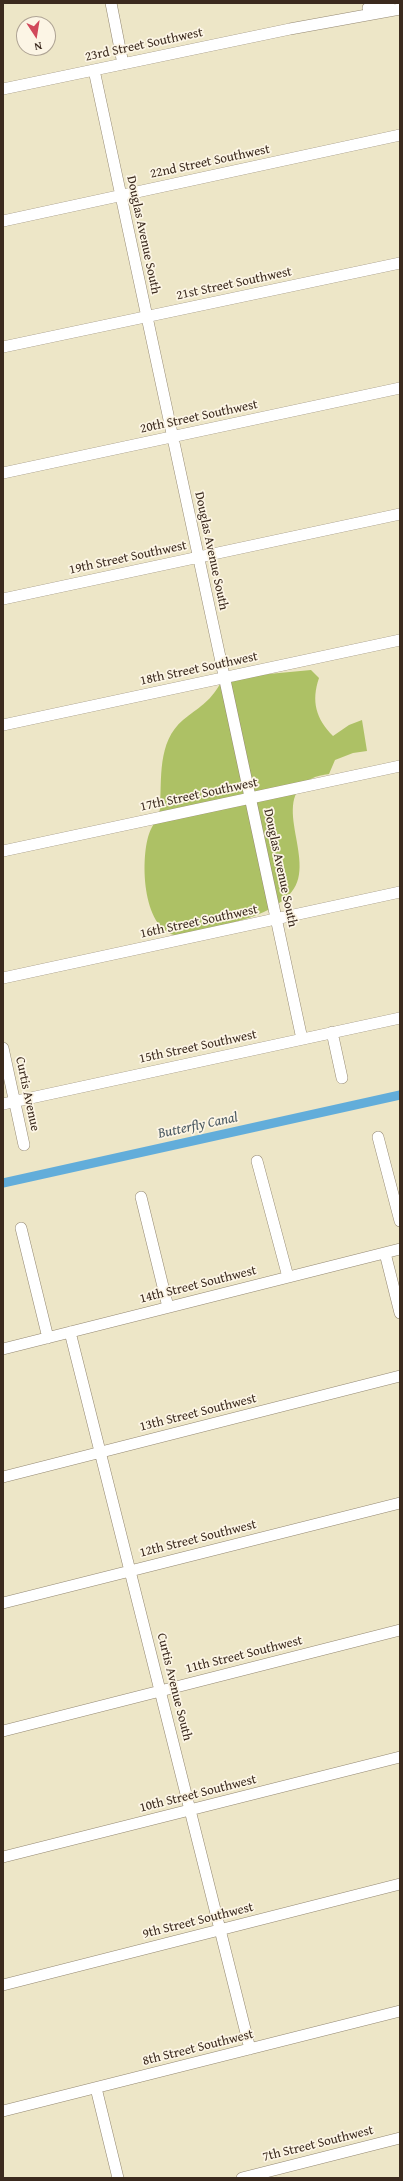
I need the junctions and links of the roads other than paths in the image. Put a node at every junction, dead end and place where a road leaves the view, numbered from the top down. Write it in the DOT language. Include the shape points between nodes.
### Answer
graph roads {
  1 [pos="111,3"];
  2 [pos="389,3"];
  3 [pos="400,10"];
  4 [pos="290,28"];
  5 [pos="123,64"];
  6 [pos="94,70"];
  7 [pos="3,89"];
  8 [pos="400,135"];
  9 [pos="120,196"];
  10 [pos="3,221"];
  11 [pos="400,263"];
  12 [pos="146,316"];
  13 [pos="3,347"];
  14 [pos="400,388"];
  15 [pos="172,437"];
  16 [pos="3,473"];
  17 [pos="400,514"];
  18 [pos="198,558"];
  19 [pos="3,599"];
  20 [pos="400,640"];
  21 [pos="225,678"];
  22 [pos="3,725"];
  23 [pos="400,766"];
  24 [pos="250,798"];
  25 [pos="3,851"];
  26 [pos="400,892"];
  27 [pos="276,919"];
  28 [pos="3,978"];
  29 [pos="400,1018"];
  30 [pos="332,1032"];
  31 [pos="302,1039"];
  32 [pos="3,1048"];
  33 [pos="342,1078"];
  34 [pos="15,1102"];
  35 [pos="3,1104"];
  36 [pos="378,1137"];
  37 [pos="24,1146"];
  38 [pos="257,1161"];
  39 [pos="141,1198"];
  40 [pos="400,1221"];
  41 [pos="21,1228"];
  42 [pos="400,1249"];
  43 [pos="385,1253"];
  44 [pos="288,1277"];
  45 [pos="168,1308"];
  46 [pos="400,1313"];
  47 [pos="70,1332"];
  48 [pos="48,1338"];
  49 [pos="3,1349"];
  50 [pos="400,1376"];
  51 [pos="100,1452"];
  52 [pos="3,1476"];
  53 [pos="400,1503"];
  54 [pos="130,1571"];
  55 [pos="3,1603"];
  56 [pos="400,1630"];
  57 [pos="160,1691"];
  58 [pos="3,1731"];
  59 [pos="400,1757"];
  60 [pos="190,1810"];
  61 [pos="3,1857"];
  62 [pos="400,1884"];
  63 [pos="220,1930"];
  64 [pos="3,1985"];
  65 [pos="400,2011"];
  66 [pos="250,2049"];
  67 [pos="96,2088"];
  68 [pos="3,2111"];
  69 [pos="400,2138"];
  70 [pos="118,2178"];
  71 [pos="242,2178"];
  1 -- 5 [label="street"];
  2 -- 4 [label="street, 23rd Street Southwest"];
  3 -- 4 [label="street, 23rd Street Southwest"];
  4 -- 5 [label="street, 23rd Street Southwest"];
  5 -- 6 [label="street, 23rd Street Southwest"];
  6 -- 7 [label="street, 23rd Street Southwest"];
  6 -- 9 [label="street, Douglas Avenue South"];
  8 -- 9 [label="street, 22nd Street Southwest"];
  9 -- 10 [label="street, 22nd Street Southwest"];
  9 -- 12 [label="street, Douglas Avenue South"];
  11 -- 12 [label="street, 21st Street Southwest"];
  12 -- 13 [label="street, 21st Street Southwest"];
  12 -- 15 [label="street, Douglas Avenue South"];
  14 -- 15 [label="street, 20th Street Southwest"];
  15 -- 16 [label="street, 20th Street Southwest"];
  15 -- 18 [label="street, Douglas Avenue South"];
  17 -- 18 [label="street, 19th Street Southwest"];
  18 -- 19 [label="street, 19th Street Southwest"];
  18 -- 21 [label="street, Douglas Avenue South"];
  20 -- 21 [label="street, 18th Street Southwest"];
  21 -- 22 [label="street, 18th Street Southwest"];
  21 -- 24 [label="street, Douglas Avenue South"];
  23 -- 24 [label="street, 17th Street Southwest"];
  24 -- 25 [label="street, 17th Street Southwest"];
  24 -- 27 [label="street, Douglas Avenue South"];
  26 -- 27 [label="street, 16th Street Southwest"];
  27 -- 28 [label="street, 16th Street Southwest"];
  27 -- 31 [label="street, Douglas Avenue South"];
  29 -- 30 [label="street, 15th Street Southwest"];
  30 -- 31 [label="street, 15th Street Southwest"];
  30 -- 33 [label="street"];
  31 -- 34 [label="street, 15th Street Southwest"];
  32 -- 34 [label="street, Curtis Avenue"];
  34 -- 35 [label="street, 15th Street Southwest"];
  34 -- 37 [label="street, Curtis Avenue"];
  36 -- 40 [label="street"];
  38 -- 44 [label="street"];
  39 -- 45 [label="street"];
  41 -- 48 [label="street"];
  42 -- 43 [label="street, 14th Street Southwest"];
  43 -- 44 [label="street, 14th Street Southwest"];
  43 -- 46 [label="street"];
  44 -- 45 [label="street, 14th Street Southwest"];
  45 -- 47 [label="street, 14th Street Southwest"];
  47 -- 48 [label="street, 14th Street Southwest"];
  47 -- 51 [label="street, Curtis Avenue South"];
  48 -- 49 [label="street, 14th Street Southwest"];
  50 -- 51 [label="street, 13th Street Southwest"];
  51 -- 52 [label="street, 13th Street Southwest"];
  51 -- 54 [label="street, Curtis Avenue South"];
  53 -- 54 [label="street, 12th Street Southwest"];
  54 -- 55 [label="street, 12th Street Southwest"];
  54 -- 57 [label="street, Curtis Avenue South"];
  56 -- 57 [label="street, 11th Street Southwest"];
  57 -- 58 [label="street, 11th Street Southwest"];
  57 -- 60 [label="street, Curtis Avenue South"];
  59 -- 60 [label="street, 10th Street Southwest"];
  60 -- 61 [label="street, 10th Street Southwest"];
  60 -- 63 [label="street, Curtis Avenue South"];
  62 -- 63 [label="street, 9th Street Southwest"];
  63 -- 64 [label="street, 9th Street Southwest"];
  63 -- 66 [label="street, Curtis Avenue South"];
  65 -- 66 [label="street, 8th Street Southwest"];
  66 -- 67 [label="street, 8th Street Southwest"];
  67 -- 68 [label="street, 8th Street Southwest"];
  67 -- 70 [label="street"];
  69 -- 71 [label="street, 7th Street Southwest"];
}
